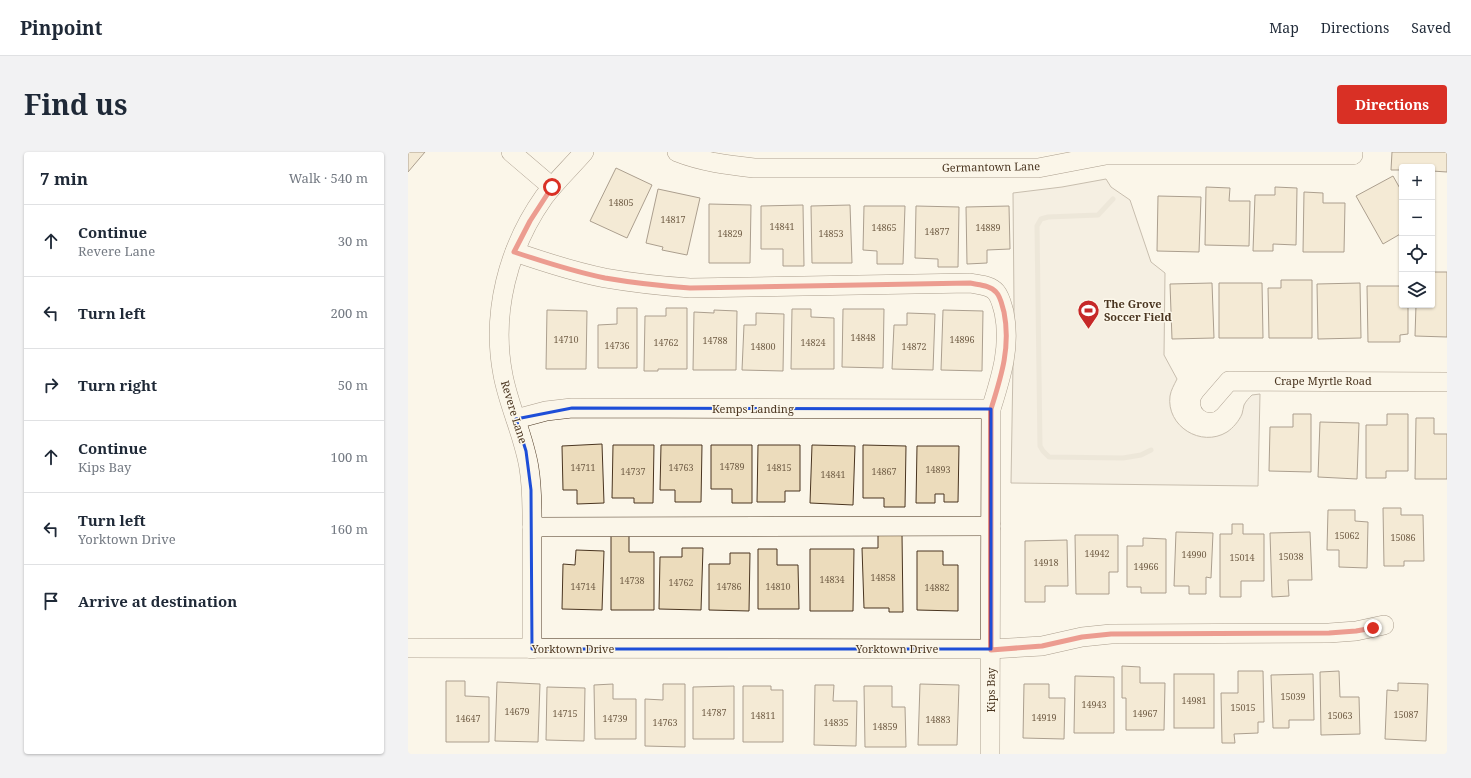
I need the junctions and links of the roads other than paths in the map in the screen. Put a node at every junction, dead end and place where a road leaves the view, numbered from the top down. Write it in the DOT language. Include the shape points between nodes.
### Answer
graph roads {
  1 [pos="511,152"];
  2 [pos="584,152"];
  3 [pos="677,152"];
  4 [pos="1127,153"];
  5 [pos="1353,154"];
  6 [pos="552,187"];
  7 [pos="514,252"];
  8 [pos="1447,382"];
  9 [pos="1210,403"];
  10 [pos="991,409"];
  11 [pos="516,419"];
  12 [pos="991,526"];
  13 [pos="532,527"];
  14 [pos="1384,625"];
  15 [pos="408,648"];
  16 [pos="532,649"];
  17 [pos="991,650"];
  18 [pos="990,754"];
  1 -- 6 [label="street"];
  2 -- 6 [label="street, Revere Lane"];
  3 -- 4 [label="street, Germantown Lane" via="717,164 754,168 1038,168 1084,158"];
  4 -- 5 [label="street, Germantown Lane"];
  6 -- 7 [label="street, Revere Lane"];
  7 -- 10 [label="street, Kips Bay" via="604,278 690,288 970,283 988,287 996,292 1002,303 1007,347 1003,372"];
  7 -- 11 [label="street, Revere Lane" via="503,292 499,333 503,374"];
  8 -- 9 [label="street, Crape Myrtle Road" via="1228,381"];
  10 -- 11 [label="street, Kemps Landing" via="572,408 546,411"];
  10 -- 12 [label="street, Kips Bay"];
  11 -- 13 [label="street, Revere Lane" via="529,467"];
  12 -- 13 [label="street"];
  12 -- 17 [label="street, Kips Bay"];
  13 -- 16 [label="street, Revere Lane"];
  14 -- 17 [label="street, Yorktown Drive" via="1329,633 1111,634 1031,647"];
  15 -- 16 [label="street, Yorktown Drive"];
  16 -- 17 [label="street, Yorktown Drive"];
  17 -- 18 [label="street, Kips Bay"];
}
